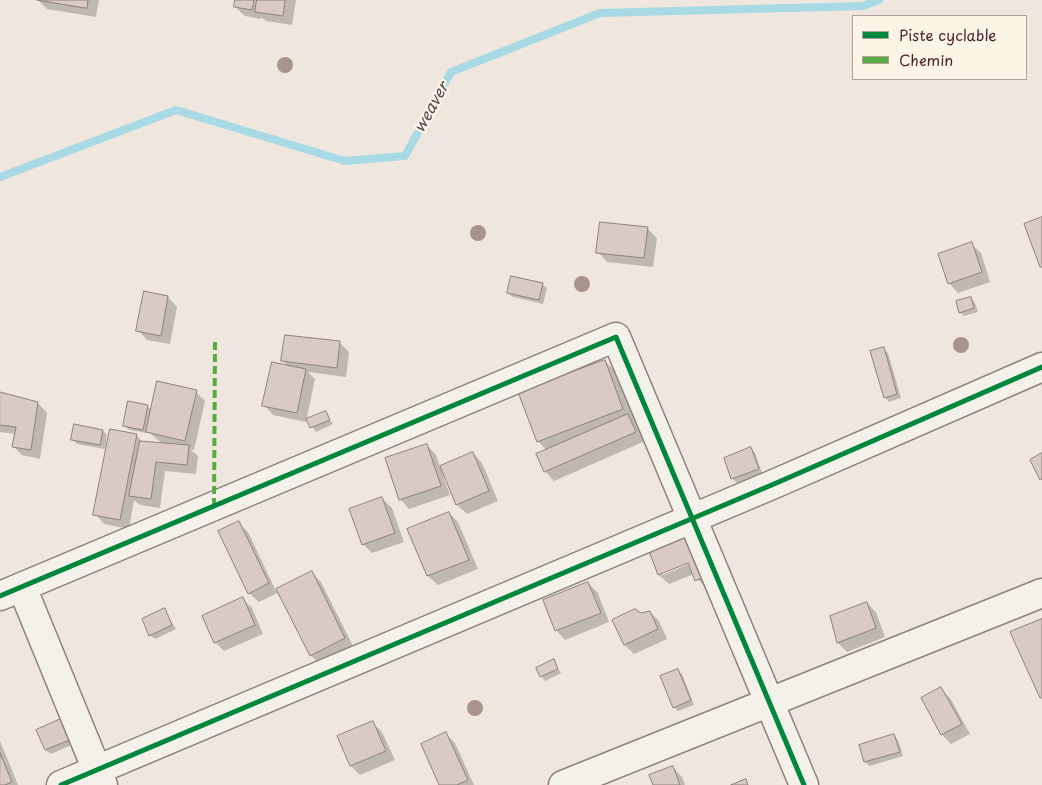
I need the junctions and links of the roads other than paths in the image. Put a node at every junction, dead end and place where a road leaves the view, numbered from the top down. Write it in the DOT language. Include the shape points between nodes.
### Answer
graph roads {
  1 [pos="1042,367"];
  2 [pos="693,518"];
  3 [pos="11,591"];
  4 [pos="1042,592"];
  5 [pos="769,700"];
  6 [pos="100,778"];
  7 [pos="61,785"];
  8 [pos="563,785"];
  9 [pos="804,785"];
  1 -- 2 [label="street"];
  2 -- 3 [label="street" via="616,337"];
  2 -- 5 [label="street"];
  2 -- 6 [label="street"];
  3 -- 6 [label="street"];
  4 -- 5 [label="street"];
  5 -- 8 [label="street"];
  5 -- 9 [label="street"];
  6 -- 7 [label="street"];
}
